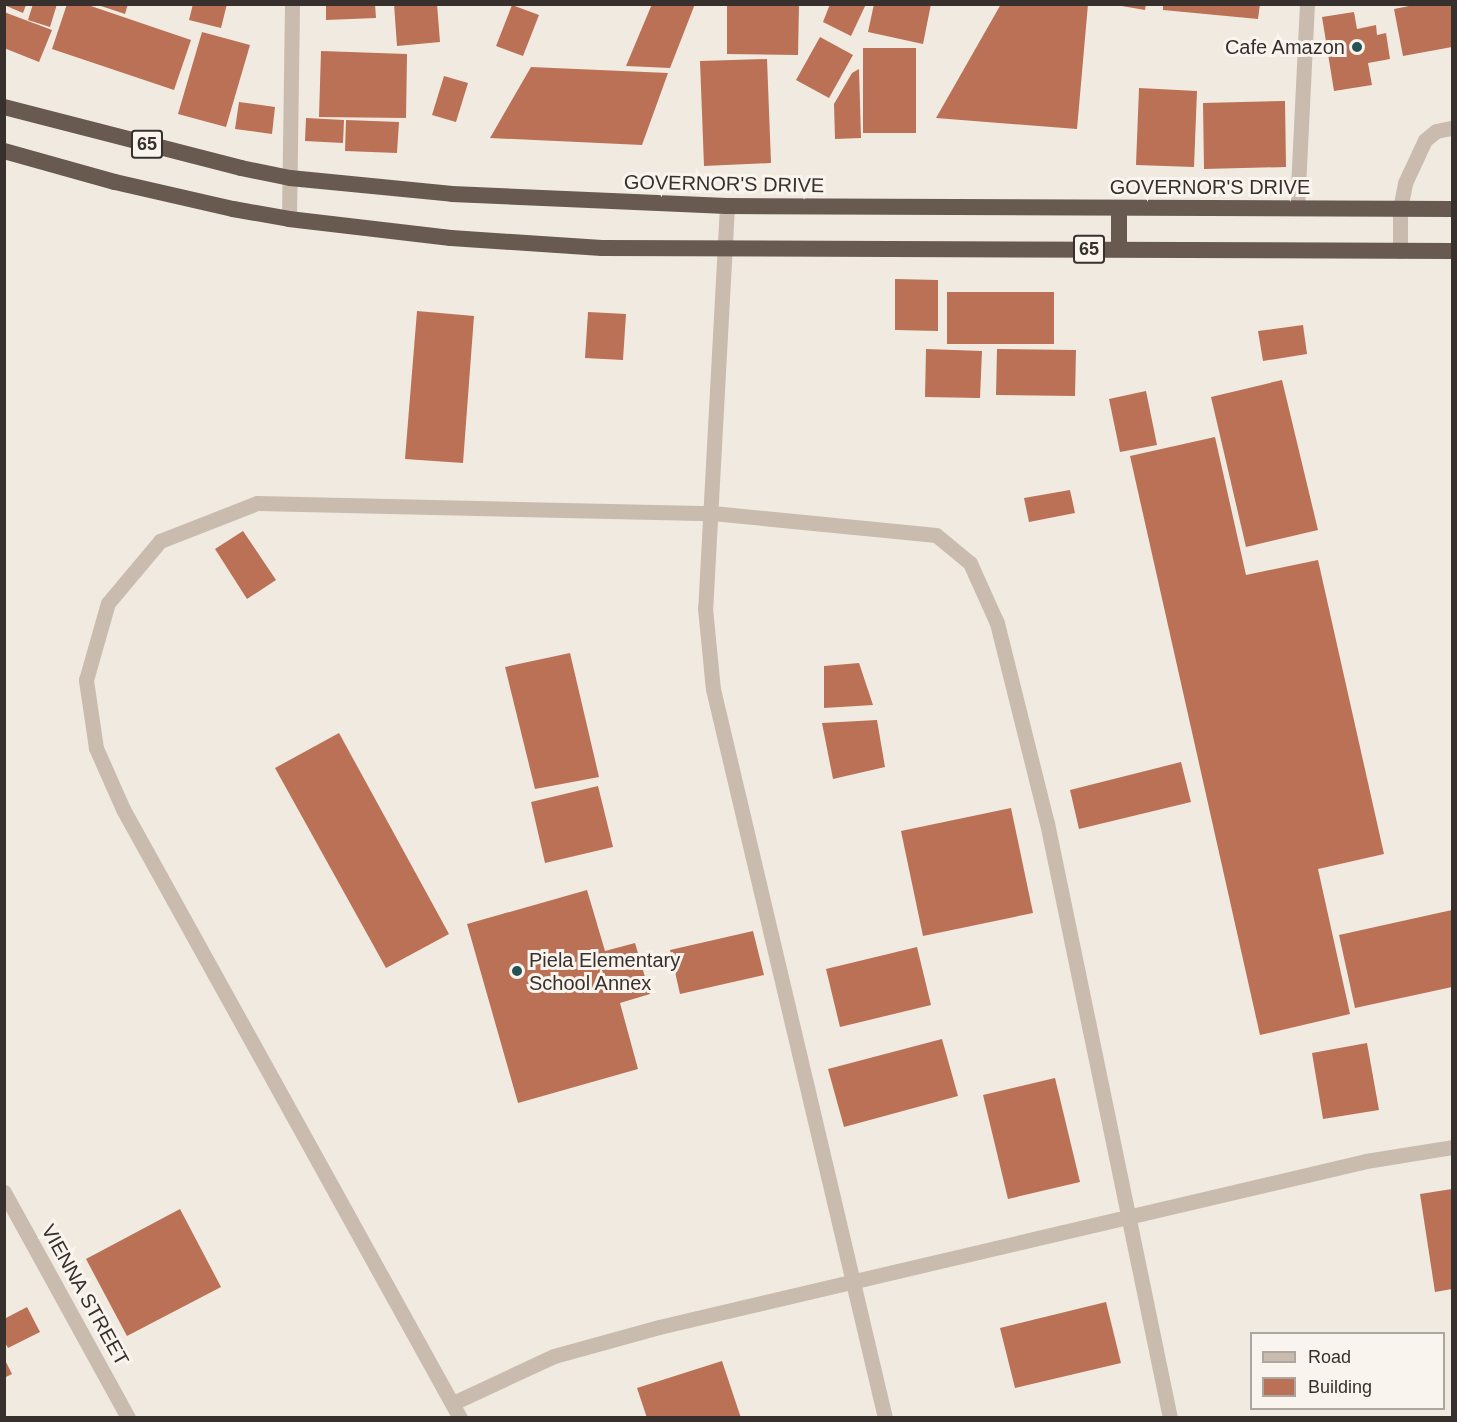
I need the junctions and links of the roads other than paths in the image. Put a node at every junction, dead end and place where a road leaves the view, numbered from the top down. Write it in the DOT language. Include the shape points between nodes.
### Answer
graph roads {
  1 [pos="292,4"];
  2 [pos="1307,4"];
  3 [pos="4,107"];
  4 [pos="1452,128"];
  5 [pos="4,151"];
  6 [pos="290,178"];
  7 [pos="727,206"];
  8 [pos="1119,208"];
  9 [pos="1297,208"];
  10 [pos="1400,209"];
  11 [pos="1452,209"];
  12 [pos="289,219"];
  13 [pos="726,248"];
  14 [pos="1119,249"];
  15 [pos="1400,251"];
  16 [pos="1452,251"];
  17 [pos="712,513"];
  18 [pos="1452,1147"];
  19 [pos="4,1192"];
  20 [pos="1129,1219"];
  21 [pos="855,1282"];
  22 [pos="453,1403"];
  23 [pos="128,1418"];
  24 [pos="460,1418"];
  25 [pos="885,1418"];
  26 [pos="1170,1418"];
  1 -- 6 [label="street"];
  2 -- 9 [label="street"];
  3 -- 6 [label="highway, GOVERNOR'S DRIVE / 65"];
  4 -- 10 [label="street" via="1436,131 1425,140 1405,183"];
  5 -- 12 [label="highway, 65" via="115,182"];
  6 -- 7 [label="highway, GOVERNOR'S DRIVE / 65" via="452,194"];
  6 -- 12 [label="street"];
  7 -- 8 [label="highway, GOVERNOR'S DRIVE / 65"];
  7 -- 13 [label="street"];
  8 -- 9 [label="highway, GOVERNOR'S DRIVE / 65"];
  8 -- 14 [label="highway"];
  9 -- 10 [label="highway, GOVERNOR'S DRIVE / 65"];
  10 -- 11 [label="highway, GOVERNOR'S DRIVE / 65"];
  10 -- 15 [label="street"];
  12 -- 13 [label="highway, 65" via="451,238 602,248"];
  13 -- 14 [label="highway, 65"];
  13 -- 17 [label="street"];
  14 -- 15 [label="highway, 65"];
  15 -- 16 [label="highway, 65"];
  17 -- 20 [label="street" via="936,535 970,563 997,623 1047,823"];
  17 -- 21 [label="street" via="705,608 713,689"];
  17 -- 22 [label="street" via="257,503 160,541 108,603 86,680 96,748 123,809"];
  18 -- 20 [label="street" via="1366,1161"];
  19 -- 23 [label="street, VIENNA STREET"];
  20 -- 21 [label="street"];
  20 -- 26 [label="street"];
  21 -- 22 [label="street" via="554,1356"];
  21 -- 25 [label="street"];
  22 -- 24 [label="street"];
}
